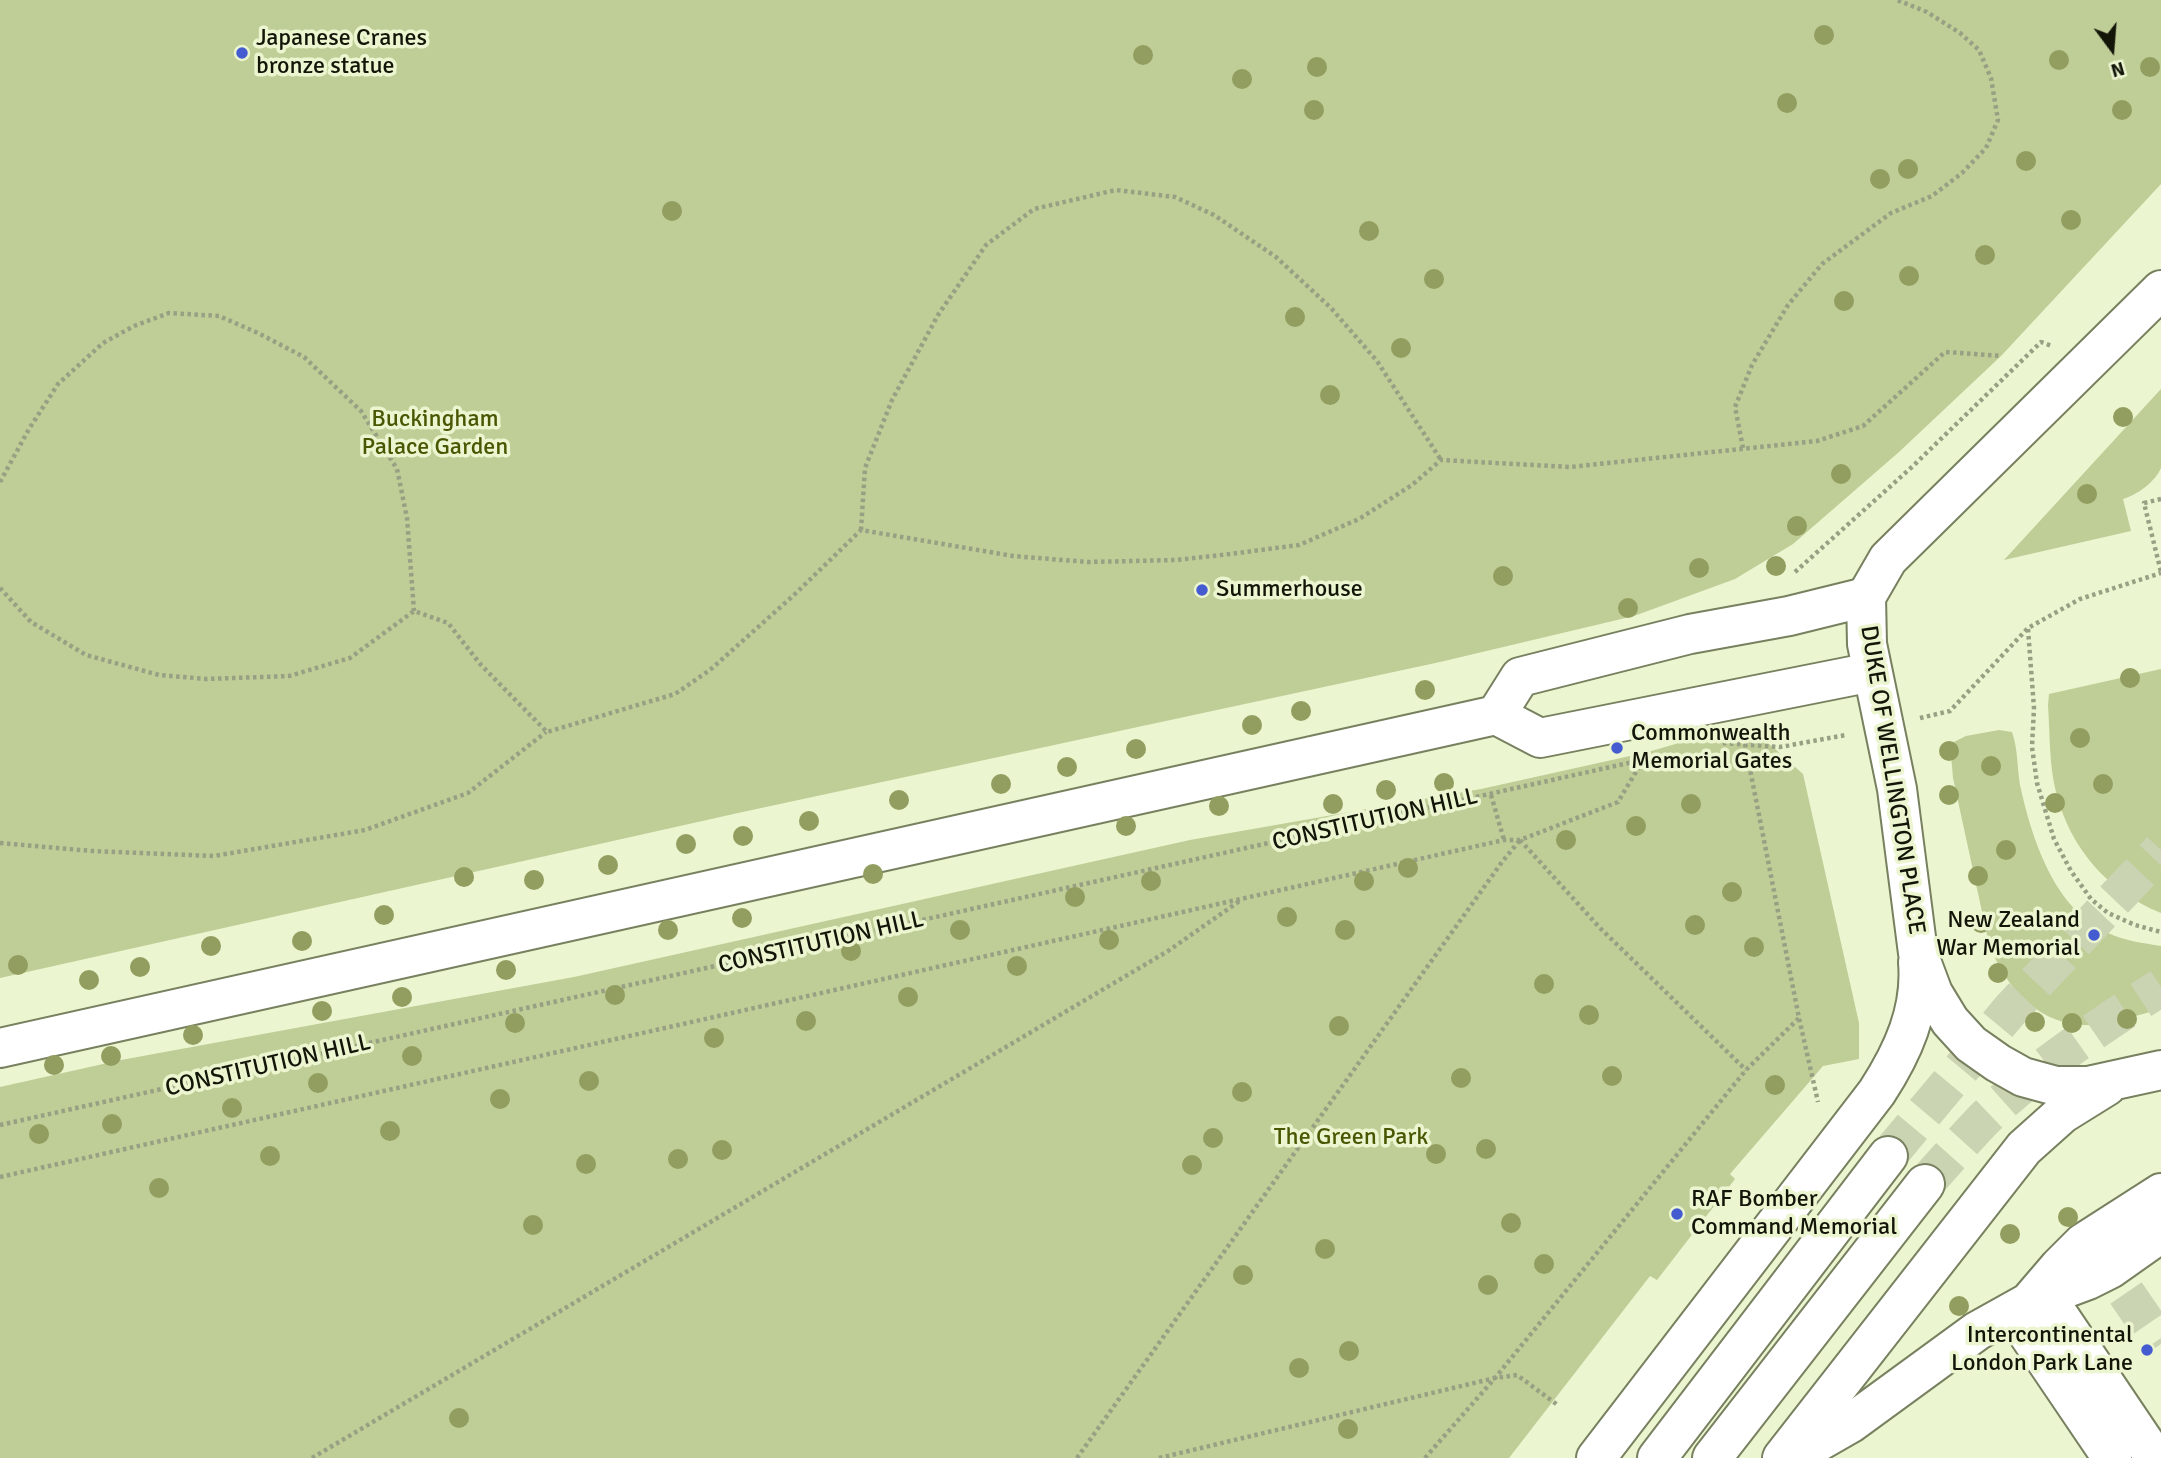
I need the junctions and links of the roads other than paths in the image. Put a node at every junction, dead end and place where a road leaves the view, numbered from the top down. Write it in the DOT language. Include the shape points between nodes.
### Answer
graph roads {
  1 [pos="2161,290"];
  2 [pos="1867,597"];
  3 [pos="1872,672"];
  4 [pos="1496,715"];
  5 [pos="1918,953"];
  6 [pos="0,1048"];
  7 [pos="2161,1070"];
  8 [pos="2121,1079"];
  9 [pos="1888,1156"];
  10 [pos="1925,1184"];
  11 [pos="2161,1193"];
  12 [pos="2161,1233"];
  13 [pos="2029,1302"];
  14 [pos="1596,1458"];
  15 [pos="1657,1458"];
  16 [pos="1712,1458"];
  17 [pos="1782,1458"];
  18 [pos="1790,1458"];
  19 [pos="2112,1458"];
  20 [pos="2155,1458"];
  1 -- 2 [label="main road, DUKE OF WELLINGTON PLACE" via="1888,559"];
  2 -- 3 [label="main road, DUKE OF WELLINGTON PLACE"];
  2 -- 4 [label="main road" via="1690,634 1520,677"];
  3 -- 4 [label="main road" via="1540,738"];
  3 -- 5 [label="main road, DUKE OF WELLINGTON PLACE" via="1898,789"];
  4 -- 6 [label="main road"];
  5 -- 8 [label="main road, DUKE OF WELLINGTON PLACE" via="1950,1021 1998,1063 2023,1077 2056,1086"];
  5 -- 14 [label="main road" via="1916,1010 1895,1065"];
  7 -- 8 [label="main road"];
  8 -- 17 [label="main road" via="2062,1114 2024,1149"];
  9 -- 15 [label="main road"];
  10 -- 16 [label="main road"];
  11 -- 13 [label="main road" via="2083,1244"];
  12 -- 13 [label="main road" via="2118,1281 2088,1280"];
  13 -- 18 [label="main road" via="1977,1331 1851,1423"];
  13 -- 19 [label="main road" via="2028,1334"];
  13 -- 20 [label="main road" via="2060,1317"];
}
